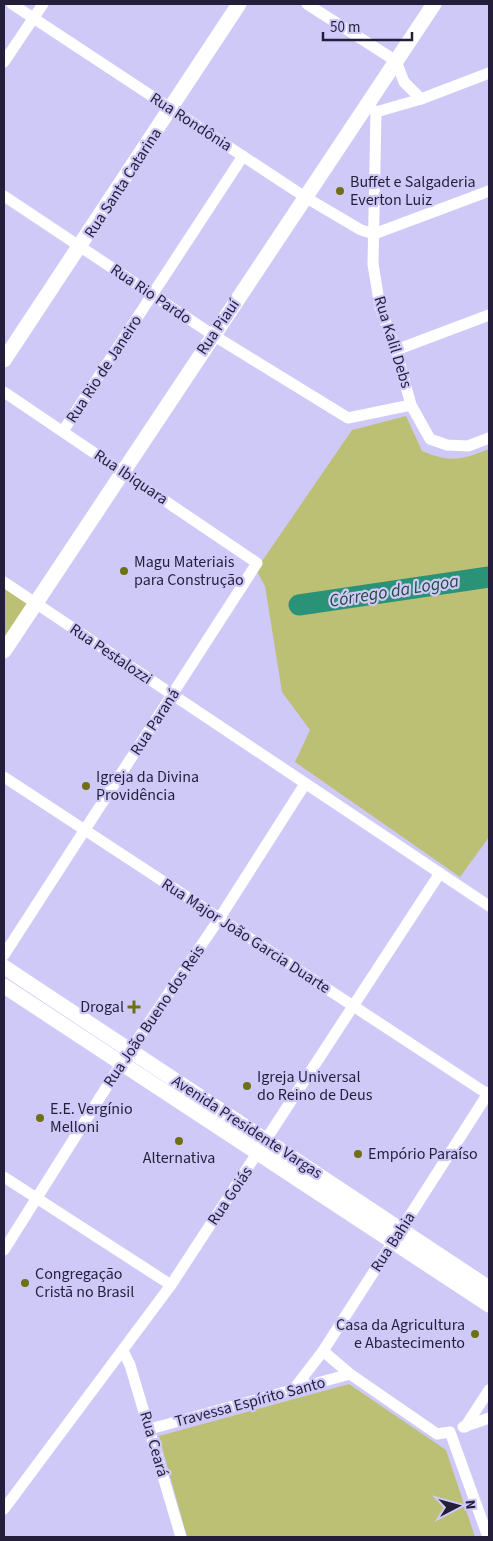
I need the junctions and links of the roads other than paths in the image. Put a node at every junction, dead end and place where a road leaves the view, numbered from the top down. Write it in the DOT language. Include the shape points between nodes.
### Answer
graph roads {
  1 [pos="12,4"];
  2 [pos="43,4"];
  3 [pos="239,4"];
  4 [pos="308,4"];
  5 [pos="434,4"];
  6 [pos="33,18"];
  7 [pos="396,61"];
  8 [pos="4,62"];
  9 [pos="489,74"];
  10 [pos="421,99"];
  11 [pos="371,108"];
  12 [pos="171,109"];
  13 [pos="243,156"];
  14 [pos="489,191"];
  15 [pos="4,196"];
  16 [pos="305,197"];
  17 [pos="374,234"];
  18 [pos="80,247"];
  19 [pos="152,295"];
  20 [pos="489,315"];
  21 [pos="213,335"];
  22 [pos="396,350"];
  23 [pos="4,360"];
  24 [pos="4,392"];
  25 [pos="412,405"];
  26 [pos="63,431"];
  27 [pos="489,438"];
  28 [pos="122,470"];
  29 [pos="257,563"];
  30 [pos="4,582"];
  31 [pos="34,602"];
  32 [pos="4,652"];
  33 [pos="173,695"];
  34 [pos="4,777"];
  35 [pos="306,784"];
  36 [pos="84,830"];
  37 [pos="440,872"];
  38 [pos="489,906"];
  39 [pos="219,919"];
  40 [pos="4,955"];
  41 [pos="4,968"];
  42 [pos="4,986"];
  43 [pos="354,1006"];
  44 [pos="130,1050"];
  45 [pos="121,1064"];
  46 [pos="489,1094"];
  47 [pos="266,1140"];
  48 [pos="258,1154"];
  49 [pos="4,1177"];
  50 [pos="36,1198"];
  51 [pos="397,1236"];
  52 [pos="4,1250"];
  53 [pos="171,1285"];
  54 [pos="489,1288"];
  55 [pos="489,1305"];
  56 [pos="323,1350"];
  57 [pos="123,1351"];
  58 [pos="350,1374"];
  59 [pos="293,1390"];
  60 [pos="489,1390"];
  61 [pos="489,1418"];
  62 [pos="465,1427"];
  63 [pos="150,1429"];
  64 [pos="450,1432"];
  65 [pos="4,1508"];
  66 [pos="181,1537"];
  67 [pos="488,1537"];
  1 -- 6 [label="street, Rua Rondônia"];
  2 -- 6 [label="street"];
  3 -- 12 [label="main road, Rua Santa Catarina"];
  4 -- 7 [label="street"];
  5 -- 7 [label="main road, Rua Piauí"];
  6 -- 8 [label="street"];
  6 -- 12 [label="street, Rua Rondônia"];
  7 -- 10 [label="street" via="404,82"];
  7 -- 11 [label="main road, Rua Piauí"];
  9 -- 10 [label="street"];
  10 -- 11 [label="street"];
  11 -- 16 [label="main road, Rua Piauí"];
  11 -- 17 [label="street, Rua Kalil Debs"];
  12 -- 13 [label="street, Rua Rondônia"];
  12 -- 18 [label="main road, Rua Santa Catarina"];
  13 -- 16 [label="street, Rua Rondônia"];
  13 -- 19 [label="street, Rua Rio de Janeiro"];
  14 -- 17 [label="street"];
  15 -- 18 [label="street, Rua Rio Pardo"];
  16 -- 17 [label="street, Rua Rondônia" via="361,230"];
  16 -- 21 [label="main road, Rua Piauí"];
  17 -- 22 [label="street, Rua Kalil Debs" via="373,264 380,307"];
  18 -- 19 [label="street, Rua Rio Pardo"];
  18 -- 23 [label="main road, Rua Santa Catarina"];
  19 -- 21 [label="street, Rua Rio Pardo"];
  19 -- 26 [label="street, Rua Rio de Janeiro"];
  20 -- 22 [label="street"];
  21 -- 25 [label="street, Rua Rio Pardo" via="348,418"];
  21 -- 28 [label="main road, Rua Piauí"];
  22 -- 25 [label="street, Rua Kalil Debs"];
  24 -- 26 [label="street, Rua Ibiquara"];
  25 -- 27 [label="street, Rua Kalil Debs" via="430,439 447,446 468,446"];
  26 -- 28 [label="street, Rua Ibiquara"];
  28 -- 29 [label="street, Rua Ibiquara"];
  28 -- 31 [label="main road, Rua Piauí"];
  29 -- 33 [label="street, Rua Paraná"];
  30 -- 31 [label="street, Rua Pestalozzi"];
  31 -- 32 [label="main road, Rua Piauí"];
  31 -- 33 [label="street, Rua Pestalozzi"];
  33 -- 35 [label="street, Rua Pestalozzi"];
  33 -- 36 [label="street, Rua Paraná"];
  34 -- 36 [label="street, Rua Major João Garcia Duarte"];
  35 -- 37 [label="street, Rua Pestalozzi"];
  35 -- 39 [label="street, Rua João Bueno dos Reis"];
  36 -- 39 [label="street, Rua Major João Garcia Duarte"];
  36 -- 40 [label="street, Rua Paraná"];
  37 -- 38 [label="street, Rua Pestalozzi"];
  37 -- 43 [label="street, Rua Goiás"];
  39 -- 43 [label="street, Rua Major João Garcia Duarte"];
  39 -- 44 [label="street, Rua João Bueno dos Reis"];
  41 -- 44 [label="main road, Avenida Presidente Vargas"];
  42 -- 45 [label="main road, Avenida Presidente Vargas"];
  43 -- 46 [label="street, Rua Major João Garcia Duarte"];
  43 -- 47 [label="street, Rua Goiás"];
  44 -- 45 [label="street, Rua João Bueno dos Reis"];
  44 -- 47 [label="main road, Avenida Presidente Vargas"];
  45 -- 48 [label="main road, Avenida Presidente Vargas"];
  45 -- 50 [label="street, Rua João Bueno dos Reis"];
  46 -- 51 [label="street, Rua Bahia"];
  47 -- 48 [label="street, Rua Goiás"];
  47 -- 51 [label="main road, Avenida Presidente Vargas"];
  48 -- 51 [label="main road, Avenida Presidente Vargas"];
  48 -- 53 [label="street, Rua Goiás"];
  49 -- 50 [label="street"];
  50 -- 52 [label="street, Rua João Bueno dos Reis"];
  50 -- 53 [label="street"];
  51 -- 54 [label="main road, Avenida Presidente Vargas"];
  51 -- 55 [label="main road, Avenida Presidente Vargas"];
  51 -- 56 [label="street, Rua Bahia"];
  53 -- 57 [label="street, Rua Goiás"];
  56 -- 58 [label="street, Travessa Espírito Santo"];
  56 -- 59 [label="street, Rua Bahia"];
  57 -- 63 [label="street, Rua Ceará"];
  57 -- 65 [label="street, Rua Goiás"];
  58 -- 59 [label="street, Travessa Espírito Santo"];
  58 -- 64 [label="street, Travessa Espírito Santo" via="437,1434"];
  59 -- 63 [label="street, Travessa Espírito Santo"];
  60 -- 62 [label="street"];
  61 -- 62 [label="street"];
  62 -- 64 [label="street"];
  63 -- 66 [label="street, Rua Ceará"];
  64 -- 67 [label="street"];
}
